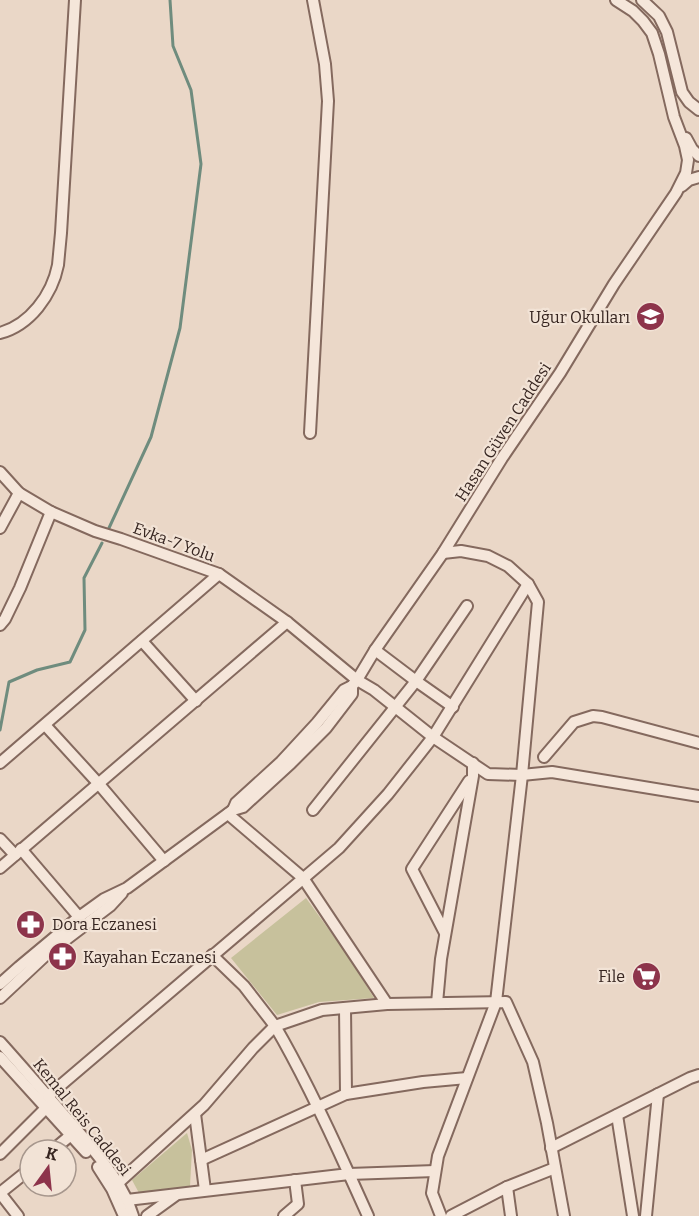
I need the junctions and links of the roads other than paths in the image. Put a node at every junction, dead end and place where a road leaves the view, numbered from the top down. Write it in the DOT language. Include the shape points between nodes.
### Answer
graph roads {
  1 [pos="75,0"];
  2 [pos="313,0"];
  3 [pos="616,0"];
  4 [pos="642,0"];
  5 [pos="699,110"];
  6 [pos="674,117"];
  7 [pos="699,156"];
  8 [pos="699,177"];
  9 [pos="676,193"];
  10 [pos="0,333"];
  11 [pos="310,433"];
  12 [pos="0,472"];
  13 [pos="19,493"];
  14 [pos="51,512"];
  15 [pos="0,528"];
  16 [pos="443,553"];
  17 [pos="219,574"];
  18 [pos="528,584"];
  19 [pos="467,606"];
  20 [pos="2,620"];
  21 [pos="287,622"];
  22 [pos="142,641"];
  23 [pos="375,650"];
  24 [pos="416,681"];
  25 [pos="355,683"];
  26 [pos="196,701"];
  27 [pos="453,706"];
  28 [pos="396,708"];
  29 [pos="45,725"];
  30 [pos="433,737"];
  31 [pos="699,743"];
  32 [pos="544,757"];
  33 [pos="0,763"];
  34 [pos="473,763"];
  35 [pos="522,775"];
  36 [pos="473,776"];
  37 [pos="98,783"];
  38 [pos="699,796"];
  39 [pos="313,810"];
  40 [pos="230,812"];
  41 [pos="0,839"];
  42 [pos="18,852"];
  43 [pos="165,861"];
  44 [pos="0,867"];
  45 [pos="303,878"];
  46 [pos="127,888"];
  47 [pos="79,917"];
  48 [pos="445,933"];
  49 [pos="212,956"];
  50 [pos="0,984"];
  51 [pos="0,998"];
  52 [pos="496,1002"];
  53 [pos="437,1003"];
  54 [pos="387,1005"];
  55 [pos="345,1008"];
  56 [pos="275,1026"];
  57 [pos="0,1042"];
  58 [pos="0,1057"];
  59 [pos="699,1075"];
  60 [pos="467,1078"];
  61 [pos="346,1094"];
  62 [pos="658,1094"];
  63 [pos="48,1096"];
  64 [pos="318,1106"];
  65 [pos="46,1108"];
  66 [pos="195,1114"];
  67 [pos="617,1115"];
  68 [pos="71,1135"];
  69 [pos="67,1138"];
  70 [pos="551,1148"];
  71 [pos="0,1154"];
  72 [pos="201,1160"];
  73 [pos="555,1168"];
  74 [pos="435,1171"];
  75 [pos="349,1174"];
  76 [pos="18,1178"];
  77 [pos="294,1180"];
  78 [pos="118,1183"];
  79 [pos="507,1187"];
  80 [pos="205,1190"];
  81 [pos="0,1193"];
  82 [pos="178,1193"];
  83 [pos="127,1200"];
  84 [pos="298,1204"];
  85 [pos="153,1214"];
  86 [pos="18,1216"];
  87 [pos="124,1216"];
  88 [pos="133,1216"];
  89 [pos="284,1216"];
  90 [pos="299,1216"];
  91 [pos="368,1216"];
  92 [pos="441,1216"];
  93 [pos="451,1216"];
  94 [pos="511,1216"];
  95 [pos="564,1216"];
  96 [pos="633,1216"];
  97 [pos="646,1216"];
  1 -- 10 [label="street" via="57,267 42,303 27,319"];
  2 -- 11 [label="street" via="328,101"];
  3 -- 6 [label="street" via="652,33"];
  4 -- 5 [label="street" via="668,32 682,92"];
  6 -- 7 [label="street"];
  6 -- 9 [label="street" via="688,160"];
  8 -- 9 [label="street" via="689,180"];
  9 -- 16 [label="street, Hasan Güven Caddesi"];
  12 -- 13 [label="street, Evka-7 Yolu"];
  13 -- 14 [label="street, Evka-7 Yolu"];
  13 -- 15 [label="street"];
  14 -- 17 [label="street, Evka-7 Yolu"];
  14 -- 20 [label="street" via="20,588"];
  16 -- 18 [label="street" via="461,551 488,556 508,566"];
  16 -- 23 [label="street, Hasan Güven Caddesi"];
  17 -- 21 [label="street, Evka-7 Yolu"];
  17 -- 22 [label="street"];
  18 -- 27 [label="street"];
  18 -- 35 [label="street" via="538,602"];
  19 -- 24 [label="street"];
  21 -- 25 [label="street, Evka-7 Yolu"];
  21 -- 26 [label="street"];
  22 -- 26 [label="street"];
  22 -- 29 [label="street"];
  23 -- 24 [label="street"];
  23 -- 25 [label="street, Hasan Güven Caddesi"];
  24 -- 27 [label="street"];
  24 -- 28 [label="street"];
  25 -- 28 [label="street, Evka-7 Yolu" via="374,690"];
  25 -- 40 [label="street, Hasan Güven Caddesi" via="352,694 314,740 243,807"];
  26 -- 37 [label="street"];
  27 -- 30 [label="street"];
  28 -- 30 [label="street, Evka-7 Yolu"];
  28 -- 39 [label="street"];
  29 -- 33 [label="street"];
  29 -- 37 [label="street"];
  30 -- 34 [label="street, Evka-7 Yolu"];
  30 -- 45 [label="street" via="339,848"];
  31 -- 32 [label="street" via="593,716 574,722"];
  34 -- 35 [label="street, Evka-7 Yolu" via="489,774"];
  34 -- 36 [label="street"];
  35 -- 38 [label="street" via="552,772"];
  35 -- 52 [label="street"];
  36 -- 48 [label="street"];
  36 -- 48 [label="street" via="412,869"];
  37 -- 42 [label="street"];
  37 -- 43 [label="street"];
  40 -- 43 [label="street, Hasan Güven Caddesi"];
  40 -- 45 [label="street"];
  41 -- 42 [label="street"];
  42 -- 44 [label="street"];
  42 -- 47 [label="street"];
  43 -- 46 [label="street, Hasan Güven Caddesi"];
  45 -- 49 [label="street"];
  45 -- 54 [label="street"];
  46 -- 47 [label="street, Hasan Güven Caddesi"];
  46 -- 51 [label="street, Hasan Güven Caddesi"];
  47 -- 50 [label="street, Hasan Güven Caddesi"];
  48 -- 53 [label="street"];
  49 -- 56 [label="street" via="244,986"];
  49 -- 63 [label="street"];
  52 -- 53 [label="street"];
  52 -- 60 [label="street"];
  52 -- 70 [label="street" via="506,1002 533,1062"];
  53 -- 54 [label="street"];
  54 -- 55 [label="street"];
  55 -- 56 [label="street" via="322,1010"];
  55 -- 61 [label="street"];
  56 -- 64 [label="street"];
  56 -- 66 [label="street"];
  57 -- 63 [label="street, Kemal Reis Caddesi"];
  58 -- 65 [label="street, Kemal Reis Caddesi"];
  59 -- 62 [label="street"];
  60 -- 61 [label="street"];
  60 -- 74 [label="street"];
  61 -- 64 [label="street"];
  62 -- 67 [label="street"];
  62 -- 97 [label="street"];
  63 -- 78 [label="street, Kemal Reis Caddesi"];
  64 -- 72 [label="street"];
  64 -- 75 [label="street"];
  65 -- 68 [label="street, Kemal Reis Caddesi"];
  65 -- 71 [label="street"];
  66 -- 72 [label="street"];
  66 -- 78 [label="street"];
  67 -- 70 [label="street"];
  67 -- 96 [label="street"];
  68 -- 69 [label="street"];
  68 -- 87 [label="street, Kemal Reis Caddesi" via="104,1176"];
  70 -- 73 [label="street"];
  72 -- 80 [label="street"];
  73 -- 79 [label="street"];
  73 -- 95 [label="street"];
  74 -- 75 [label="street"];
  74 -- 92 [label="street" via="432,1192"];
  75 -- 77 [label="street"];
  75 -- 91 [label="street"];
  76 -- 81 [label="street"];
  77 -- 80 [label="street"];
  77 -- 84 [label="street"];
  78 -- 83 [label="street, Kemal Reis Caddesi"];
  79 -- 93 [label="street"];
  79 -- 94 [label="street"];
  80 -- 82 [label="street"];
  81 -- 86 [label="street"];
  82 -- 83 [label="street"];
  82 -- 85 [label="street"];
  83 -- 88 [label="street, Kemal Reis Caddesi"];
  84 -- 89 [label="street"];
  84 -- 90 [label="street"];
}
